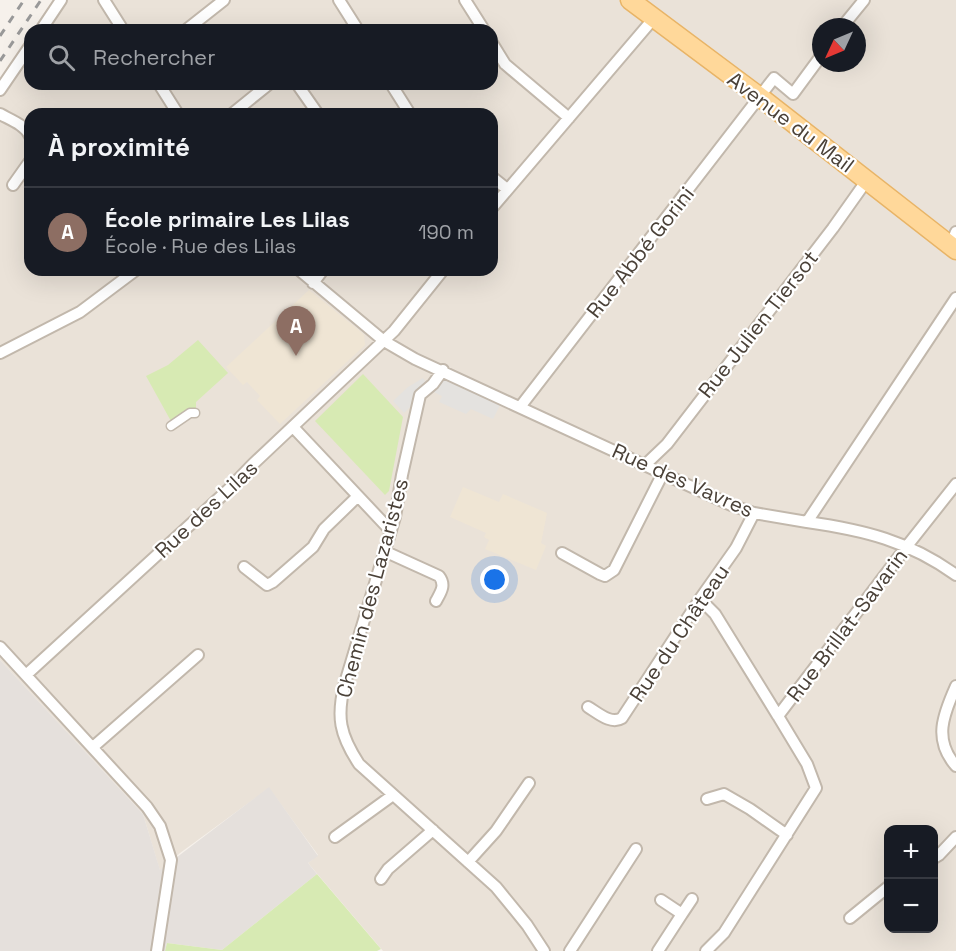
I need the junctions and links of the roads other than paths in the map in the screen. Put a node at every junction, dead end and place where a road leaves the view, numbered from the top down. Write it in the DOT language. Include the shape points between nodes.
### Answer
graph roads {
  1 [pos="62,0"];
  2 [pos="104,0"];
  3 [pos="224,0"];
  4 [pos="339,0"];
  5 [pos="465,0"];
  6 [pos="630,0"];
  7 [pos="864,0"];
  8 [pos="654,18"];
  9 [pos="849,18"];
  10 [pos="45,24"];
  11 [pos="119,24"];
  12 [pos="194,24"];
  13 [pos="354,24"];
  14 [pos="480,24"];
  15 [pos="498,53"];
  16 [pos="24,55"];
  17 [pos="812,68"];
  18 [pos="0,90"];
  19 [pos="163,90"];
  20 [pos="262,90"];
  21 [pos="301,90"];
  22 [pos="396,90"];
  23 [pos="759,97"];
  24 [pos="174,108"];
  25 [pos="239,108"];
  26 [pos="314,108"];
  27 [pos="406,108"];
  28 [pos="0,114"];
  29 [pos="569,118"];
  30 [pos="24,128"];
  31 [pos="24,169"];
  32 [pos="867,180"];
  33 [pos="498,182"];
  34 [pos="13,184"];
  35 [pos="507,189"];
  36 [pos="498,200"];
  37 [pos="954,243"];
  38 [pos="128,276"];
  39 [pos="305,276"];
  40 [pos="318,276"];
  41 [pos="438,276"];
  42 [pos="313,283"];
  43 [pos="956,298"];
  44 [pos="384,341"];
  45 [pos="0,353"];
  46 [pos="443,370"];
  47 [pos="520,407"];
  48 [pos="195,413"];
  49 [pos="171,426"];
  50 [pos="293,427"];
  51 [pos="645,465"];
  52 [pos="663,473"];
  53 [pos="956,484"];
  54 [pos="358,495"];
  55 [pos="754,513"];
  56 [pos="807,522"];
  57 [pos="390,530"];
  58 [pos="907,546"];
  59 [pos="384,550"];
  60 [pos="562,553"];
  61 [pos="244,567"];
  62 [pos="956,575"];
  63 [pos="700,599"];
  64 [pos="436,601"];
  65 [pos="0,647"];
  66 [pos="198,655"];
  67 [pos="26,675"];
  68 [pos="956,686"];
  69 [pos="588,707"];
  70 [pos="778,716"];
  71 [pos="93,747"];
  72 [pos="956,766"];
  73 [pos="529,783"];
  74 [pos="393,795"];
  75 [pos="707,799"];
  76 [pos="433,830"];
  77 [pos="787,835"];
  78 [pos="335,837"];
  79 [pos="956,837"];
  80 [pos="636,849"];
  81 [pos="938,856"];
  82 [pos="468,862"];
  83 [pos="381,879"];
  84 [pos="884,890"];
  85 [pos="692,899"];
  86 [pos="662,900"];
  87 [pos="682,914"];
  88 [pos="850,918"];
  89 [pos="542,950"];
  90 [pos="157,951"];
  91 [pos="570,951"];
  92 [pos="658,951"];
  93 [pos="706,951"];
  1 -- 10 [label="street"];
  2 -- 11 [label="street"];
  3 -- 12 [label="street"];
  4 -- 13 [label="street"];
  5 -- 14 [label="street"];
  6 -- 8 [label="main road, Avenue du Mail"];
  7 -- 9 [label="street"];
  8 -- 23 [label="main road, Avenue du Mail"];
  8 -- 29 [label="street"];
  15 -- 29 [label="street" via="505,64"];
  16 -- 18 [label="street"];
  17 -- 23 [label="street, Rue Abbé Gorini" via="793,94 774,78"];
  19 -- 24 [label="street"];
  20 -- 25 [label="street"];
  21 -- 26 [label="street"];
  22 -- 27 [label="street"];
  23 -- 32 [label="main road, Avenue du Mail"];
  23 -- 47 [label="street, Rue Abbé Gorini"];
  28 -- 30 [label="street"];
  29 -- 35 [label="street"];
  31 -- 34 [label="street"];
  32 -- 37 [label="main road, Avenue du Mail"];
  32 -- 51 [label="street, Rue Julien Tiersot" via="667,444"];
  33 -- 35 [label="street"];
  35 -- 36 [label="street"];
  38 -- 45 [label="street" via="80,312"];
  39 -- 42 [label="street, Rue des Vavres"];
  40 -- 42 [label="street"];
  41 -- 44 [label="street, Rue des Lilas"];
  42 -- 44 [label="street, Rue des Vavres"];
  43 -- 56 [label="street"];
  44 -- 46 [label="street, Rue des Vavres"];
  44 -- 50 [label="street, Rue des Lilas"];
  46 -- 47 [label="street, Rue des Vavres"];
  46 -- 57 [label="street, Chemin des Lazaristes" via="420,395"];
  47 -- 51 [label="street, Rue des Vavres"];
  48 -- 49 [label="street"];
  50 -- 54 [label="street"];
  50 -- 67 [label="street, Rue des Lilas"];
  51 -- 52 [label="street, Rue des Vavres"];
  52 -- 55 [label="street, Rue des Vavres"];
  52 -- 60 [label="street" via="610,574 600,574"];
  53 -- 58 [label="street, Rue Brillat-Savarin"];
  54 -- 57 [label="street"];
  54 -- 61 [label="street" via="313,547 273,582 267,585"];
  55 -- 56 [label="street, Rue des Vavres"];
  55 -- 63 [label="street, Rue du Château" via="744,536"];
  56 -- 58 [label="street, Rue des Vavres" via="845,528"];
  57 -- 59 [label="street, Chemin des Lazaristes"];
  58 -- 62 [label="street, Rue des Vavres"];
  58 -- 70 [label="street, Rue Brillat-Savarin"];
  59 -- 64 [label="street" via="439,576 443,586"];
  59 -- 74 [label="street, Chemin des Lazaristes" via="340,712 342,732 359,764"];
  63 -- 69 [label="street, Rue du Château" via="622,718 610,720"];
  63 -- 70 [label="street" via="715,614"];
  65 -- 67 [label="street"];
  66 -- 71 [label="street"];
  67 -- 71 [label="street"];
  68 -- 72 [label="street" via="944,711 941,739"];
  70 -- 77 [label="street, Rue Brillat-Savarin" via="807,764 816,788"];
  71 -- 90 [label="street" via="147,807 160,826 171,860"];
  73 -- 82 [label="street" via="496,831"];
  74 -- 76 [label="street, Chemin des Lazaristes"];
  74 -- 78 [label="street"];
  75 -- 77 [label="street" via="724,794"];
  76 -- 82 [label="street, Chemin des Lazaristes"];
  76 -- 83 [label="street"];
  77 -- 93 [label="street, Rue Brillat-Savarin" via="724,933"];
  79 -- 81 [label="street"];
  80 -- 91 [label="street"];
  82 -- 89 [label="street, Chemin des Lazaristes" via="512,905"];
  84 -- 88 [label="street"];
  85 -- 87 [label="street"];
  86 -- 87 [label="street"];
  87 -- 92 [label="street"];
}
